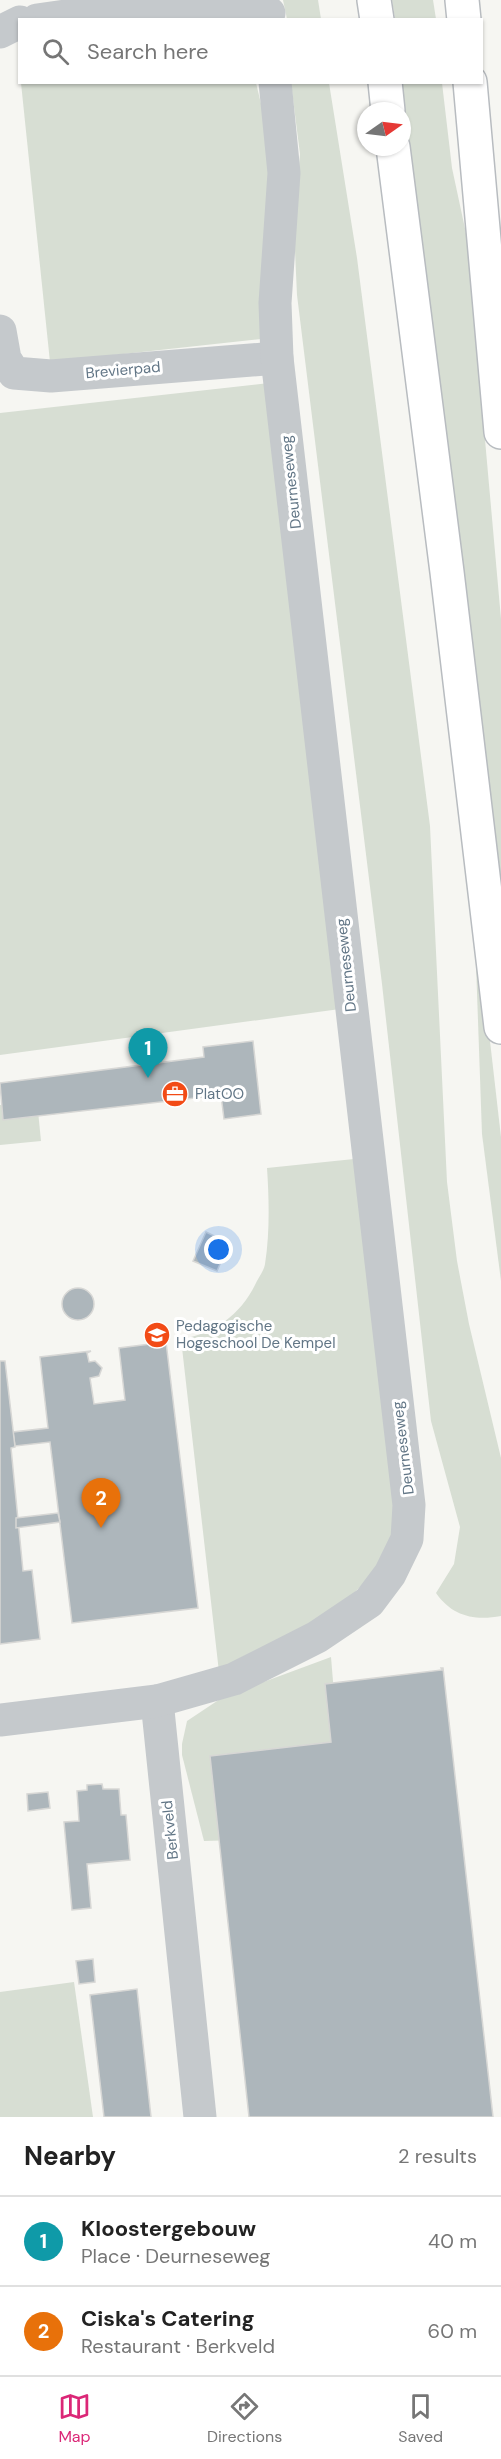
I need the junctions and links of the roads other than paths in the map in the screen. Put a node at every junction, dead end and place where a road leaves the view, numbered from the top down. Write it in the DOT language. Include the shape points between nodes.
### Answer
graph roads {
  1 [pos="374,0"];
  2 [pos="462,0"];
  3 [pos="269,11"];
  4 [pos="51,18"];
  5 [pos="376,18"];
  6 [pos="464,18"];
  7 [pos="18,23"];
  8 [pos="0,32"];
  9 [pos="275,84"];
  10 [pos="385,84"];
  11 [pos="470,84"];
  12 [pos="387,102"];
  13 [pos="394,156"];
  14 [pos="0,331"];
  15 [pos="277,358"];
  16 [pos="501,432"];
  17 [pos="501,1027"];
  18 [pos="157,1701"];
  19 [pos="0,1720"];
  20 [pos="200,2117"];
  1 -- 5 [label="main road"];
  2 -- 6 [label="main road"];
  3 -- 4 [label="street" via="221,2 167,2"];
  7 -- 8 [label="street"];
  9 -- 15 [label="street, Deurneseweg" via="284,173 275,303"];
  10 -- 12 [label="main road"];
  11 -- 16 [label="main road"];
  13 -- 17 [label="main road"];
  14 -- 15 [label="street, Brevierpad" via="5,359 14,372 51,376"];
  15 -- 18 [label="street, Deurneseweg" via="410,1505 407,1539 390,1574 369,1602 317,1637 234,1679"];
  18 -- 19 [label="street"];
  18 -- 20 [label="street, Berkveld"];
}
